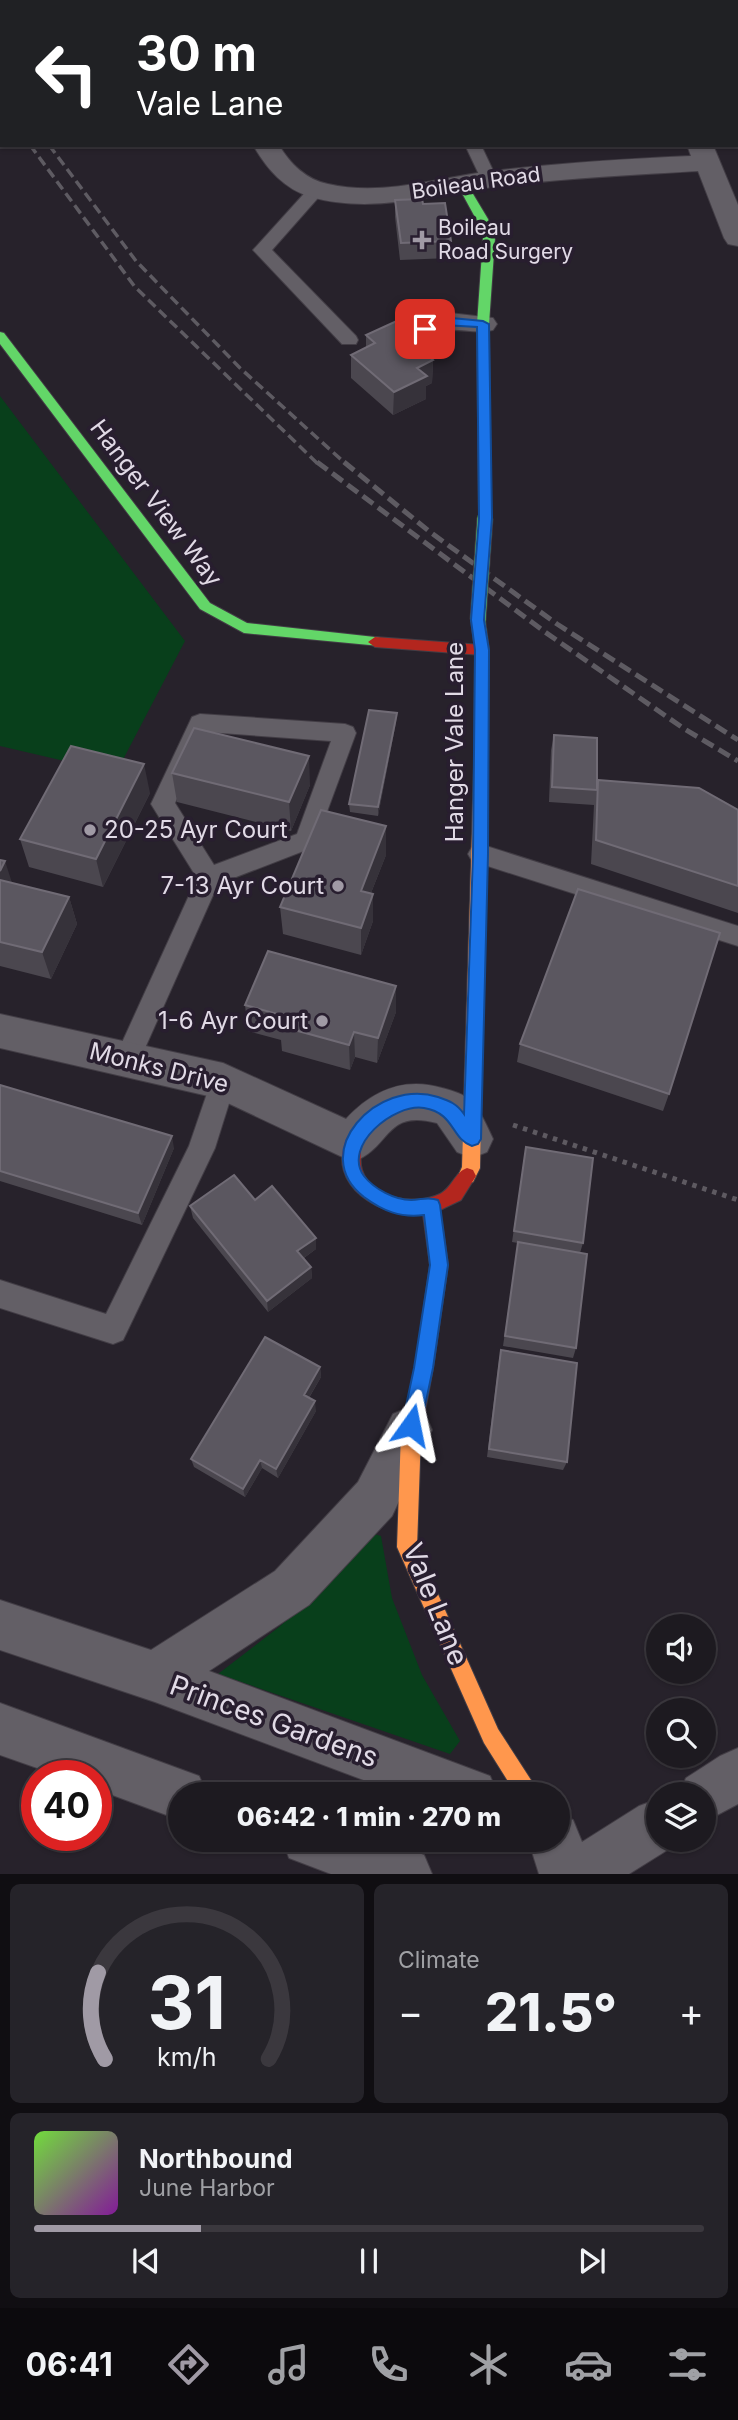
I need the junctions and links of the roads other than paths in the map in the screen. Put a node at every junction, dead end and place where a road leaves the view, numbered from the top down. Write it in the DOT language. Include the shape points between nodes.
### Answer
graph roads {
  1 [pos="267,147"];
  2 [pos="475,147"];
  3 [pos="703,154"];
  4 [pos="489,179"];
  5 [pos="462,184"];
  6 [pos="317,190"];
  7 [pos="738,237"];
  8 [pos="483,324"];
  9 [pos="0,336"];
  10 [pos="409,337"];
  11 [pos="349,340"];
  12 [pos="482,650"];
  13 [pos="480,854"];
  14 [pos="209,877"];
  15 [pos="738,936"];
  16 [pos="0,1031"];
  17 [pos="128,1058"];
  18 [pos="223,1081"];
  19 [pos="467,1121"];
  20 [pos="353,1143"];
  21 [pos="431,1205"];
  22 [pos="0,1294"];
  23 [pos="411,1425"];
  24 [pos="375,1499"];
  25 [pos="0,1625"];
  26 [pos="155,1677"];
  27 [pos="0,1729"];
  28 [pos="738,1774"];
  29 [pos="439,1782"];
  30 [pos="521,1782"];
  31 [pos="716,1788"];
  32 [pos="168,1789"];
  33 [pos="646,1833"];
  34 [pos="344,1852"];
  35 [pos="558,1852"];
  36 [pos="405,1874"];
  37 [pos="566,1874"];
  38 [pos="580,1874"];
  1 -- 6 [label="street, Boileau Road" via="274,162 292,179"];
  2 -- 4 [label="lane"];
  3 -- 4 [label="street, Boileau Road"];
  3 -- 7 [label="street"];
  4 -- 5 [label="street, Boileau Road"];
  5 -- 6 [label="street, Boileau Road" via="387,196"];
  5 -- 8 [label="street, Hanger Vale Lane" via="489,239"];
  6 -- 11 [label="lane" via="262,250"];
  8 -- 10 [label="street" via="441,321"];
  8 -- 12 [label="street, Hanger Vale Lane, bridge" via="485,518 478,620"];
  9 -- 12 [label="street, Hanger View Way" via="205,606 244,628"];
  12 -- 13 [label="street, Hanger Vale Lane"];
  13 -- 15 [label="lane"];
  13 -- 19 [label="street, Hanger Vale Lane"];
  14 -- 14 [label="lane" via="306,840 345,733 200,723 163,804"];
  14 -- 17 [label="lane"];
  16 -- 17 [label="street, Monks Drive"];
  17 -- 18 [label="street, Monks Drive"];
  18 -- 20 [label="street, Monks Drive"];
  18 -- 22 [label="lane" via="202,1148 113,1330"];
  19 -- 20 [label="street" via="423,1100 407,1100 371,1120"];
  19 -- 21 [label="street" via="471,1168 454,1195"];
  20 -- 21 [label="street" via="352,1167 358,1182 373,1194 387,1204"];
  21 -- 23 [label="street, Vale Lane" via="439,1265"];
  23 -- 24 [label="street, Vale Lane"];
  23 -- 30 [label="street, Vale Lane" via="407,1547 491,1736"];
  24 -- 26 [label="street, Princes Gardens" via="292,1588"];
  25 -- 26 [label="street, Princes Gardens"];
  26 -- 29 [label="street, Princes Gardens"];
  27 -- 32 [label="street"];
  28 -- 31 [label="street"];
  33 -- 38 [label="street"];
  34 -- 36 [label="street"];
  35 -- 37 [label="street"];
}
